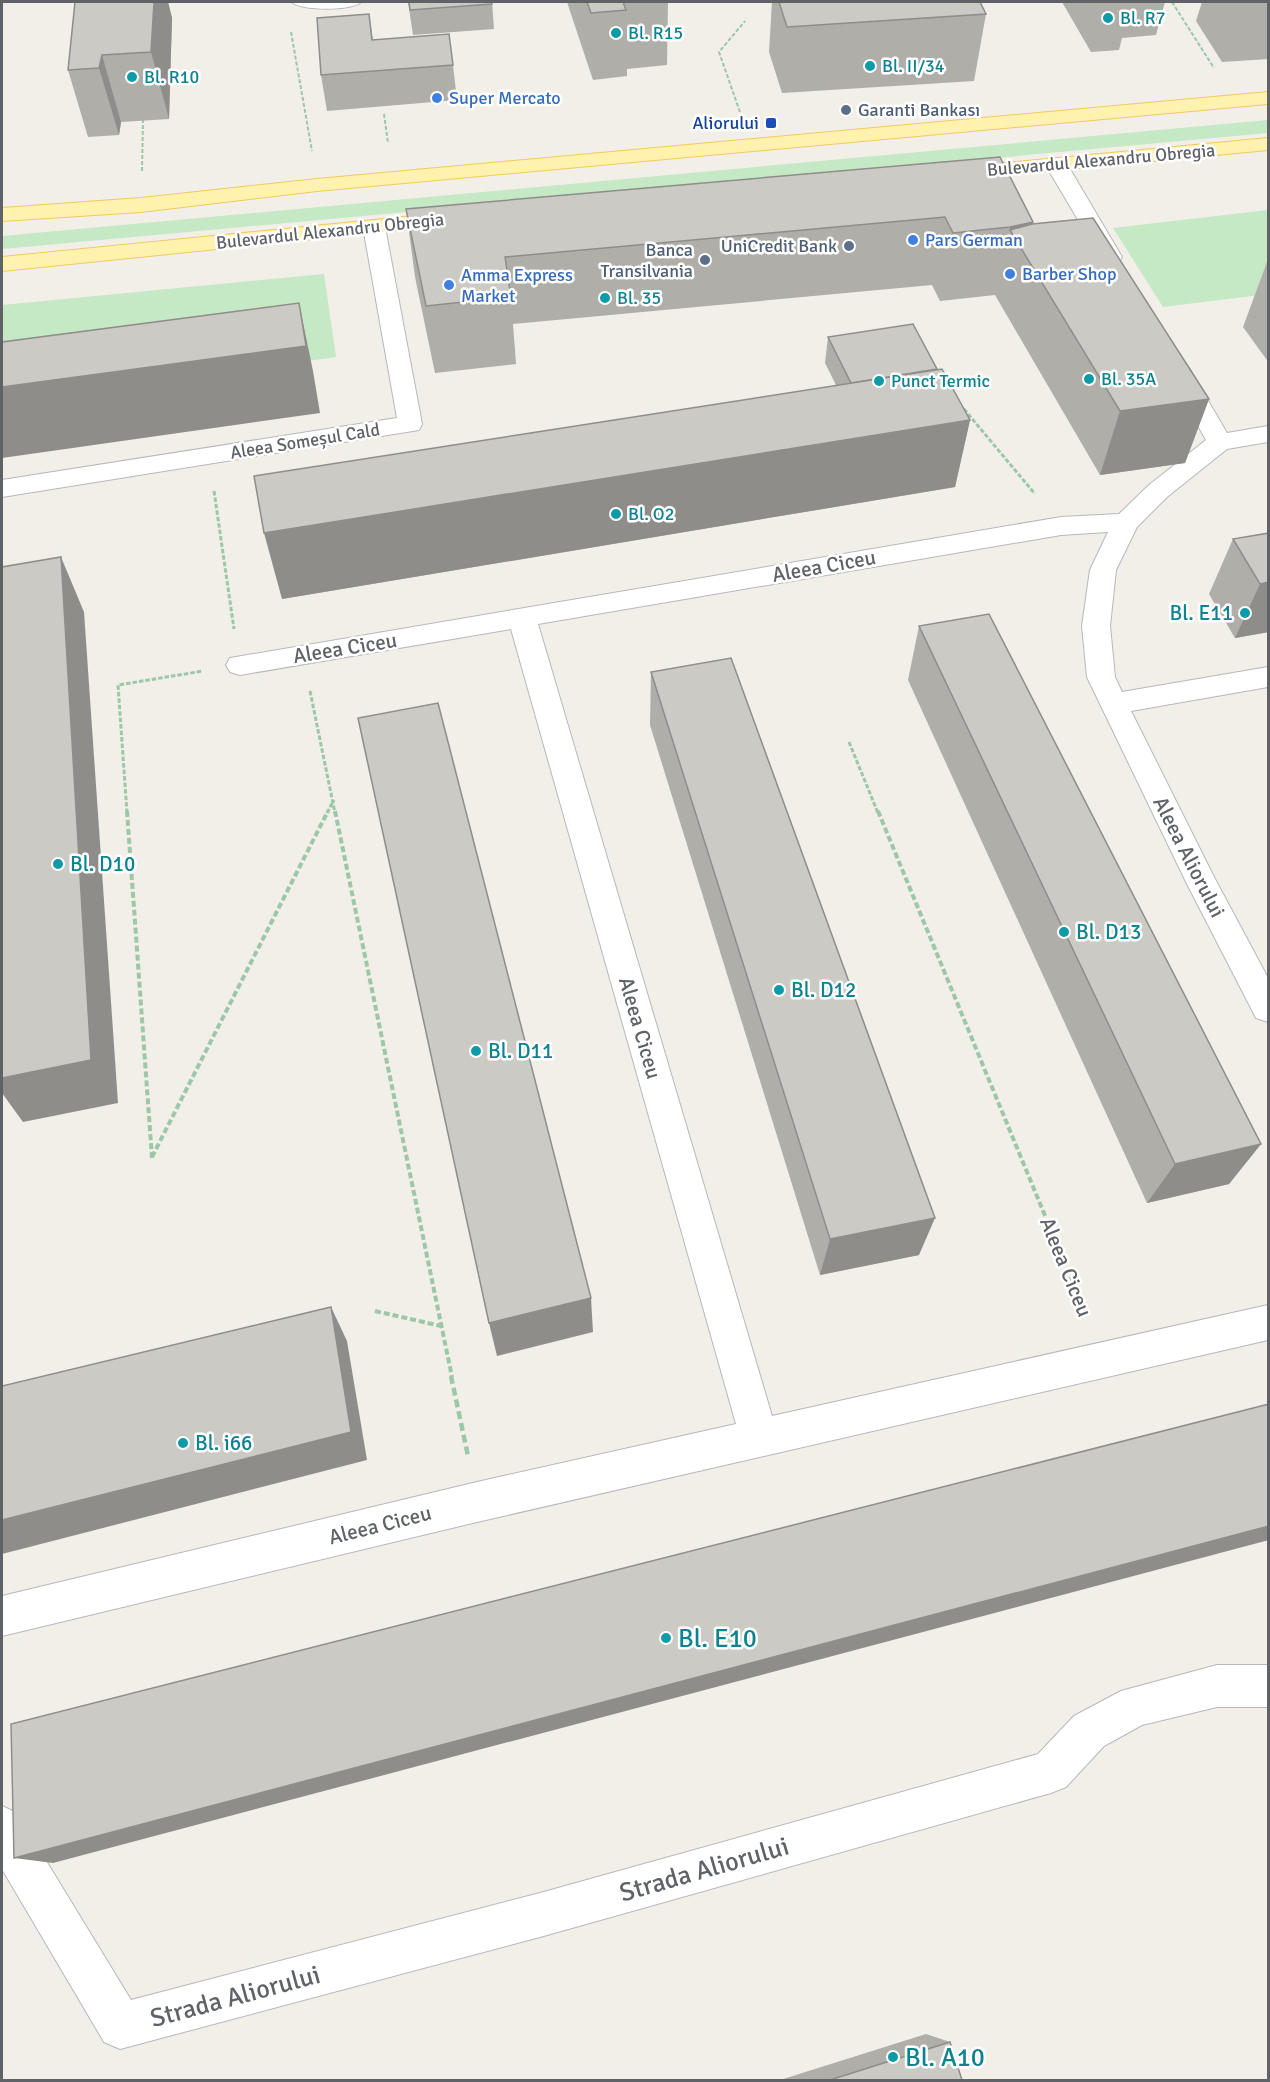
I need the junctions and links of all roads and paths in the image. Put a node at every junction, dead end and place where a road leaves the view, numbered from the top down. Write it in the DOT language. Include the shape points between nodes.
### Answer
graph roads {
  1 [pos="302,2"];
  2 [pos="351,2"];
  3 [pos="1172,2"];
  4 [pos="745,21"];
  5 [pos="290,24"];
  6 [pos="1269,98"];
  7 [pos="1235,101"];
  8 [pos="143,120"];
  9 [pos="751,144"];
  10 [pos="1269,144"];
  11 [pos="1056,164"];
  12 [pos="940,175"];
  13 [pos="317,185"];
  14 [pos="141,205"];
  15 [pos="2,214"];
  16 [pos="470,218"];
  17 [pos="374,227"];
  18 [pos="2,264"];
  19 [pos="1119,271"];
  20 [pos="1167,351"];
  21 [pos="964,409"];
  22 [pos="1269,434"];
  23 [pos="1220,441"];
  24 [pos="209,456"];
  25 [pos="2,489"];
  26 [pos="1126,522"];
  27 [pos="1061,526"];
  28 [pos="522,618"];
  29 [pos="302,655"];
  30 [pos="240,665"];
  31 [pos="1269,677"];
  32 [pos="1113,704"];
  33 [pos="849,742"];
  34 [pos="334,799"];
  35 [pos="1269,1008"];
  36 [pos="375,1311"];
  37 [pos="1269,1323"];
  38 [pos="441,1326"];
  39 [pos="1104,1359"];
  40 [pos="759,1437"];
  41 [pos="477,1502"];
  42 [pos="2,1616"];
  43 [pos="1269,1686"];
  44 [pos="2,1828"];
  1 -- 2 [label="street"];
  3 -- 7 [label="path"];
  4 -- 9 [label="path" via="719,52"];
  5 -- 13 [label="path"];
  6 -- 7 [label="main road"];
  7 -- 9 [label="main road"];
  8 -- 14 [label="path"];
  9 -- 13 [label="main road"];
  10 -- 11 [label="main road, Bulevardul Alexandru Obregia"];
  11 -- 12 [label="main road, Bulevardul Alexandru Obregia"];
  11 -- 19 [label="street"];
  13 -- 14 [label="main road"];
  14 -- 15 [label="main road"];
  16 -- 17 [label="main road, Bulevardul Alexandru Obregia"];
  17 -- 18 [label="main road, Bulevardul Alexandru Obregia"];
  17 -- 24 [label="street, Aleea Someșul Cald" via="410,424"];
  20 -- 23 [label="street"];
  21 -- 27 [label="path"];
  22 -- 23 [label="street"];
  23 -- 26 [label="street, Aleea Aliorului"];
  24 -- 25 [label="street, Aleea Someșul Cald"];
  24 -- 30 [label="path"];
  26 -- 27 [label="street, Aleea Ciceu"];
  26 -- 32 [label="street, Aleea Aliorului" via="1103,570 1096,626 1101,677"];
  27 -- 28 [label="street, Aleea Ciceu"];
  28 -- 29 [label="street, Aleea Ciceu"];
  28 -- 40 [label="street, Aleea Ciceu"];
  29 -- 30 [label="street, Aleea Ciceu"];
  29 -- 34 [label="path"];
  30 -- 34 [label="path" via="118,685 152,1158"];
  31 -- 32 [label="street"];
  32 -- 35 [label="street, Aleea Aliorului"];
  33 -- 39 [label="path, Aleea Ciceu"];
  34 -- 38 [label="path"];
  36 -- 38 [label="path"];
  37 -- 39 [label="street, Aleea Ciceu"];
  38 -- 41 [label="path"];
  39 -- 40 [label="street, Aleea Ciceu"];
  40 -- 41 [label="street, Aleea Ciceu"];
  41 -- 42 [label="street, Aleea Ciceu"];
  43 -- 44 [label="street, Strada Aliorului" via="1217,1686 1136,1706 1089,1731 1051,1772 540,1915 120,2026"];
}
